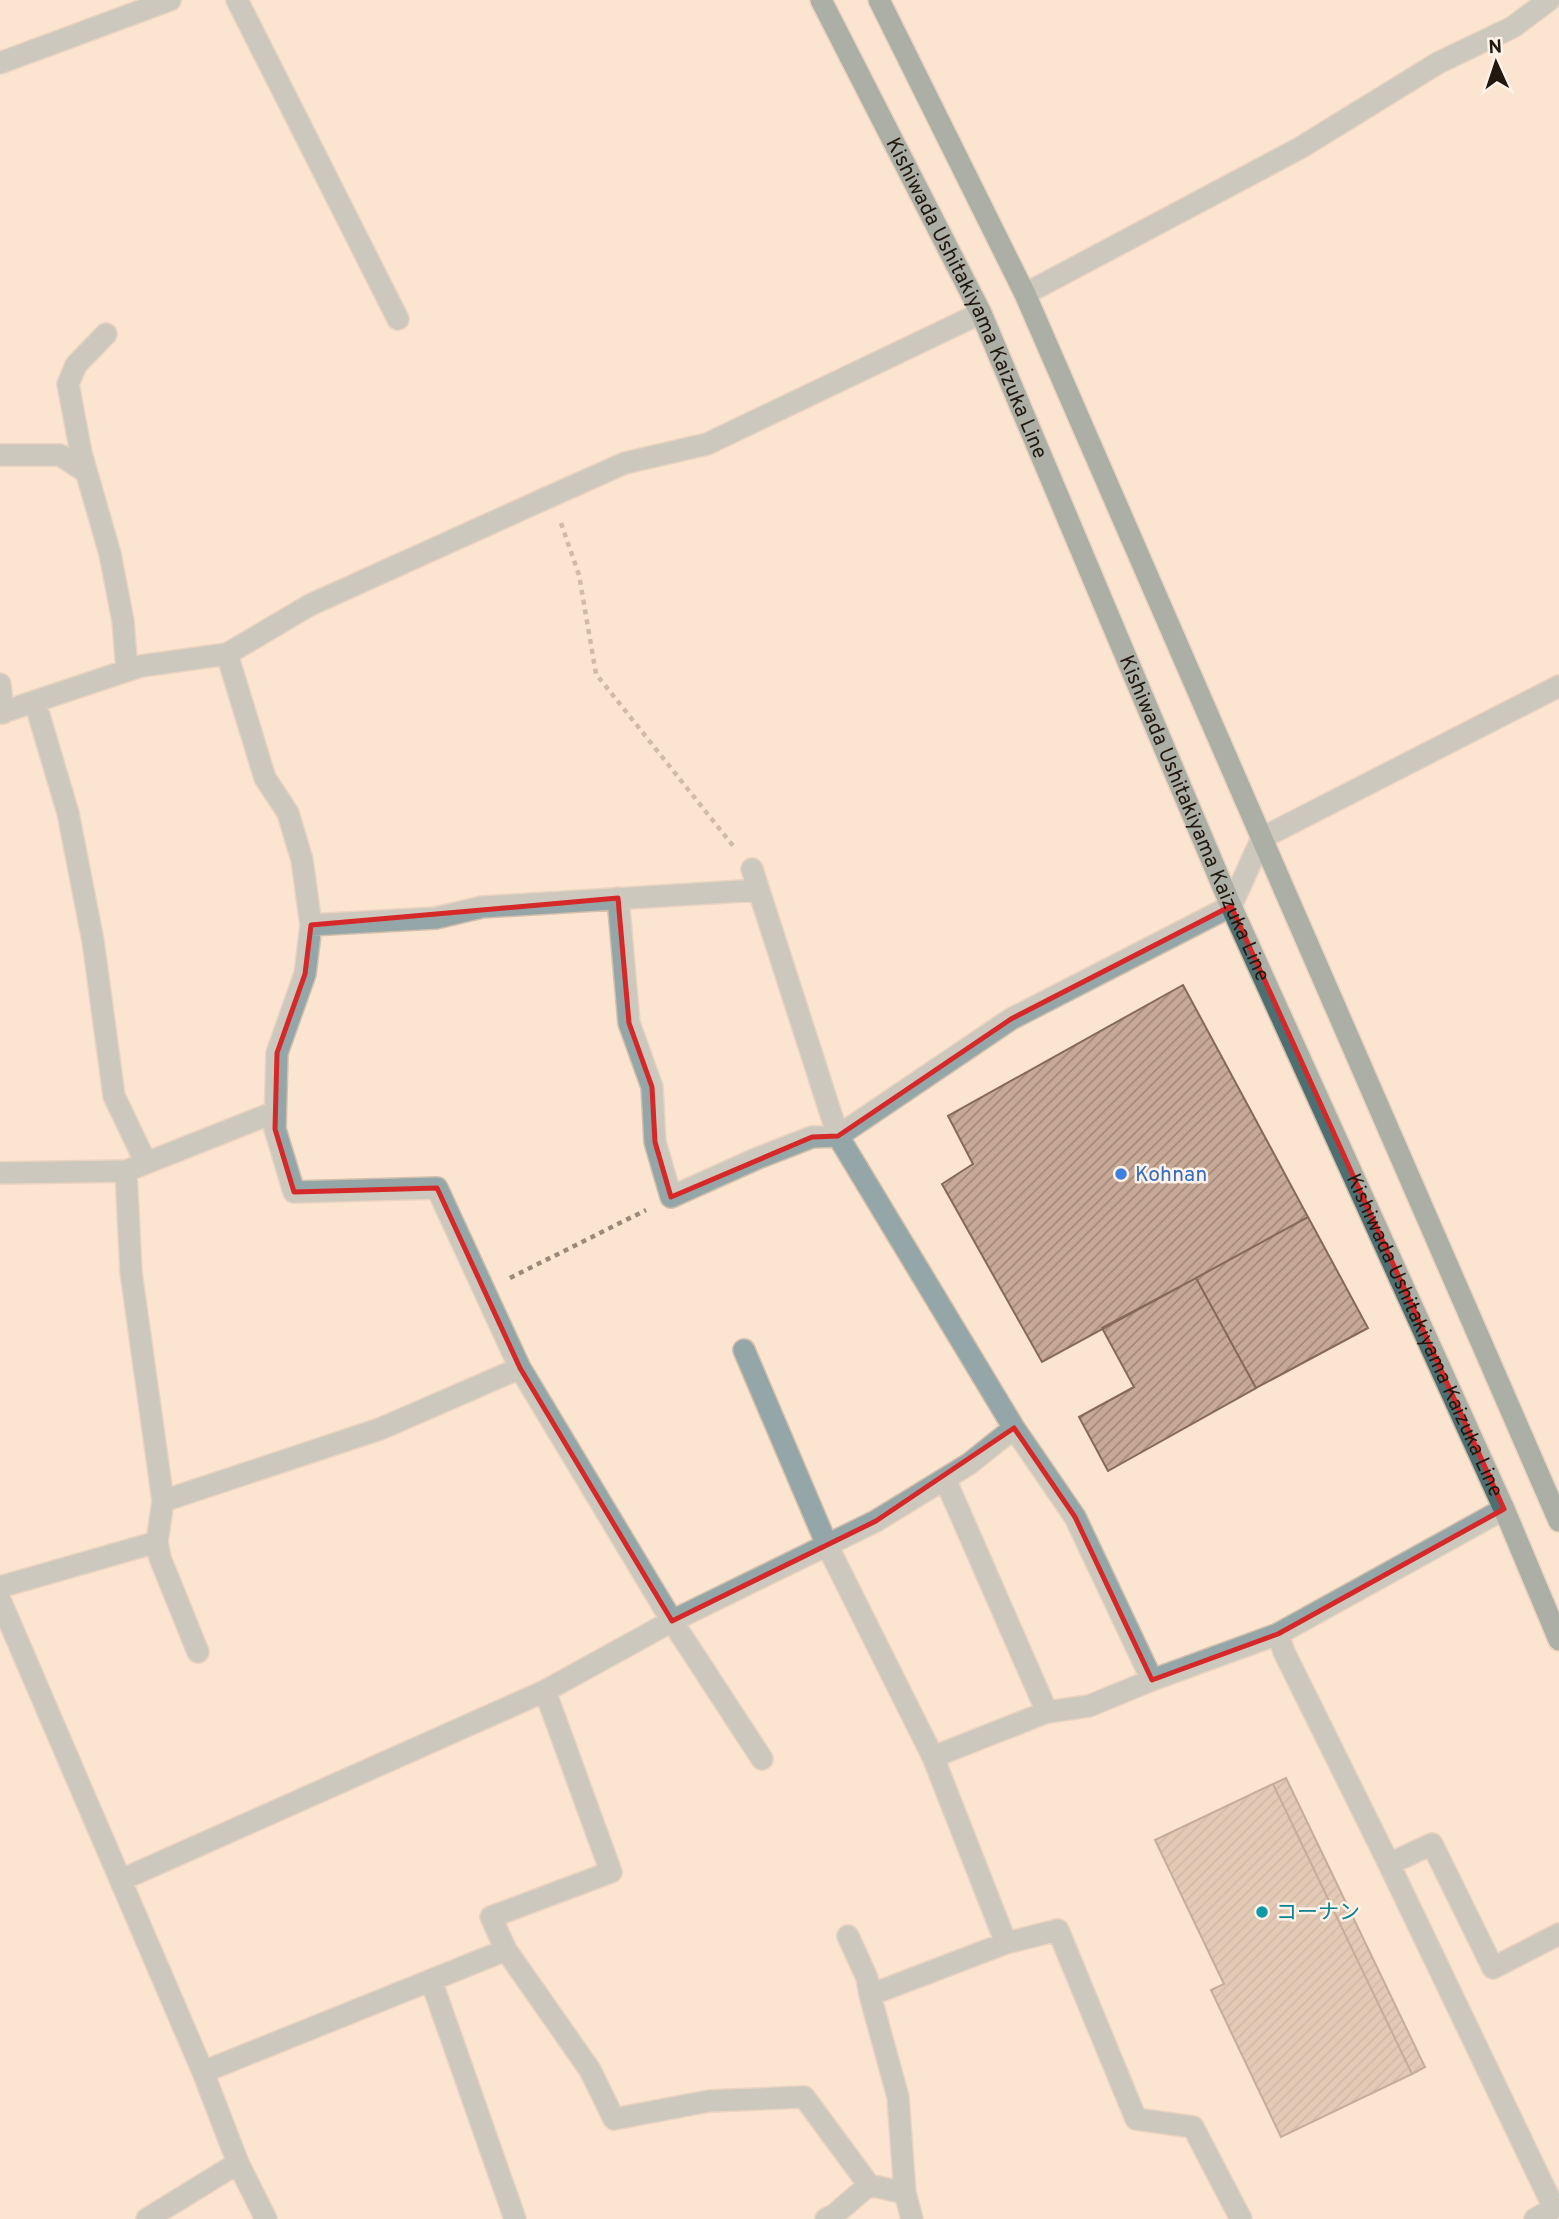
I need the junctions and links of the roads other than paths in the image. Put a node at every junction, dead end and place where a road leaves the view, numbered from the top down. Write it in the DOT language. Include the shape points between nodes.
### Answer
graph roads {
  1 [pos="170,0"];
  2 [pos="237,0"];
  3 [pos="821,0"];
  4 [pos="879,0"];
  5 [pos="1549,0"];
  6 [pos="0,63"];
  7 [pos="1025,294"];
  8 [pos="981,313"];
  9 [pos="398,319"];
  10 [pos="106,334"];
  11 [pos="0,455"];
  12 [pos="86,472"];
  13 [pos="227,654"];
  14 [pos="127,671"];
  15 [pos="0,684"];
  16 [pos="1559,686"];
  17 [pos="35,702"];
  18 [pos="1,713"];
  19 [pos="1262,838"];
  20 [pos="752,869"];
  21 [pos="759,890"];
  22 [pos="618,898"];
  23 [pos="1231,906"];
  24 [pos="311,925"];
  25 [pos="275,1112"];
  26 [pos="838,1136"];
  27 [pos="136,1167"];
  28 [pos="0,1173"];
  29 [pos="744,1350"];
  30 [pos="520,1368"];
  31 [pos="1014,1429"];
  32 [pos="945,1479"];
  33 [pos="1554,1493"];
  34 [pos="163,1501"];
  35 [pos="1504,1509"];
  36 [pos="1559,1521"];
  37 [pos="157,1542"];
  38 [pos="827,1545"];
  39 [pos="0,1587"];
  40 [pos="0,1600"];
  41 [pos="672,1620"];
  42 [pos="1278,1633"];
  43 [pos="1559,1640"];
  44 [pos="198,1652"];
  45 [pos="1152,1680"];
  46 [pos="545,1691"];
  47 [pos="1047,1712"];
  48 [pos="933,1758"];
  49 [pos="762,1759"];
  50 [pos="1389,1864"];
  51 [pos="121,1880"];
  52 [pos="1559,1934"];
  53 [pos="848,1936"];
  54 [pos="1006,1943"];
  55 [pos="506,1950"];
  56 [pos="431,1980"];
  57 [pos="870,1995"];
  58 [pos="203,2072"];
  59 [pos="238,2163"];
  60 [pos="869,2185"];
  61 [pos="905,2193"];
  62 [pos="1557,2206"];
  63 [pos="148,2219"];
  64 [pos="266,2219"];
  65 [pos="515,2219"];
  66 [pos="826,2219"];
  67 [pos="912,2219"];
  68 [pos="1241,2219"];
  69 [pos="1535,2219"];
  1 -- 6 [label="street"];
  2 -- 9 [label="street"];
  3 -- 8 [label="main road, Kishiwada Ushitakiyama Kaizuka Line"];
  4 -- 7 [label="main road"];
  5 -- 7 [label="street" via="1513,27 1438,63 1300,148"];
  7 -- 19 [label="main road"];
  8 -- 13 [label="street" via="707,444 625,463 551,496 310,605"];
  8 -- 23 [label="main road, Kishiwada Ushitakiyama Kaizuka Line"];
  10 -- 12 [label="street" via="76,365 68,384"];
  11 -- 12 [label="street" via="60,455"];
  12 -- 14 [label="street" via="110,554"];
  13 -- 14 [label="street"];
  13 -- 24 [label="street" via="265,778 288,813 302,860"];
  14 -- 17 [label="street"];
  15 -- 18 [label="street"];
  16 -- 19 [label="street"];
  17 -- 18 [label="street"];
  17 -- 27 [label="street" via="68,813 93,941 114,1096"];
  19 -- 23 [label="street"];
  19 -- 33 [label="main road"];
  20 -- 21 [label="street"];
  21 -- 22 [label="street"];
  21 -- 26 [label="street"];
  22 -- 24 [label="street" via="482,907 436,918"];
  22 -- 26 [label="street" via="629,1023 652,1087 655,1142 671,1197 812,1138"];
  23 -- 26 [label="street" via="1011,1018"];
  23 -- 35 [label="main road, Kishiwada Ushitakiyama Kaizuka Line"];
  24 -- 25 [label="street" via="305,974 277,1053"];
  25 -- 27 [label="street"];
  25 -- 30 [label="street" via="275,1129 294,1192 437,1188"];
  26 -- 31 [label="street"];
  27 -- 28 [label="street"];
  27 -- 34 [label="street" via="131,1272"];
  29 -- 38 [label="street"];
  30 -- 34 [label="street" via="380,1429"];
  30 -- 41 [label="street"];
  31 -- 32 [label="street"];
  31 -- 45 [label="street" via="1075,1517"];
  32 -- 38 [label="street"];
  32 -- 47 [label="street"];
  33 -- 36 [label="main road"];
  34 -- 37 [label="street"];
  35 -- 42 [label="street"];
  35 -- 43 [label="main road, Kishiwada Ushitakiyama Kaizuka Line"];
  37 -- 39 [label="street"];
  37 -- 44 [label="street"];
  38 -- 41 [label="street"];
  38 -- 48 [label="street"];
  40 -- 51 [label="street"];
  41 -- 46 [label="street"];
  41 -- 49 [label="street"];
  42 -- 45 [label="street"];
  42 -- 50 [label="street"];
  45 -- 47 [label="street" via="1089,1706"];
  46 -- 51 [label="street"];
  46 -- 55 [label="street" via="611,1872 491,1917"];
  47 -- 48 [label="street"];
  48 -- 54 [label="street"];
  50 -- 52 [label="street" via="1432,1844 1493,1968"];
  50 -- 62 [label="street"];
  51 -- 58 [label="street"];
  53 -- 57 [label="street"];
  54 -- 57 [label="street"];
  54 -- 68 [label="street" via="1058,1930 1136,2119 1193,2127"];
  55 -- 56 [label="street"];
  55 -- 60 [label="street" via="590,2070 614,2119 709,2101 804,2097"];
  56 -- 58 [label="street"];
  56 -- 65 [label="street"];
  57 -- 61 [label="street" via="898,2097"];
  58 -- 59 [label="street"];
  59 -- 63 [label="street"];
  59 -- 64 [label="street"];
  60 -- 61 [label="street"];
  60 -- 66 [label="street"];
  61 -- 67 [label="street"];
  62 -- 69 [label="street"];
}
